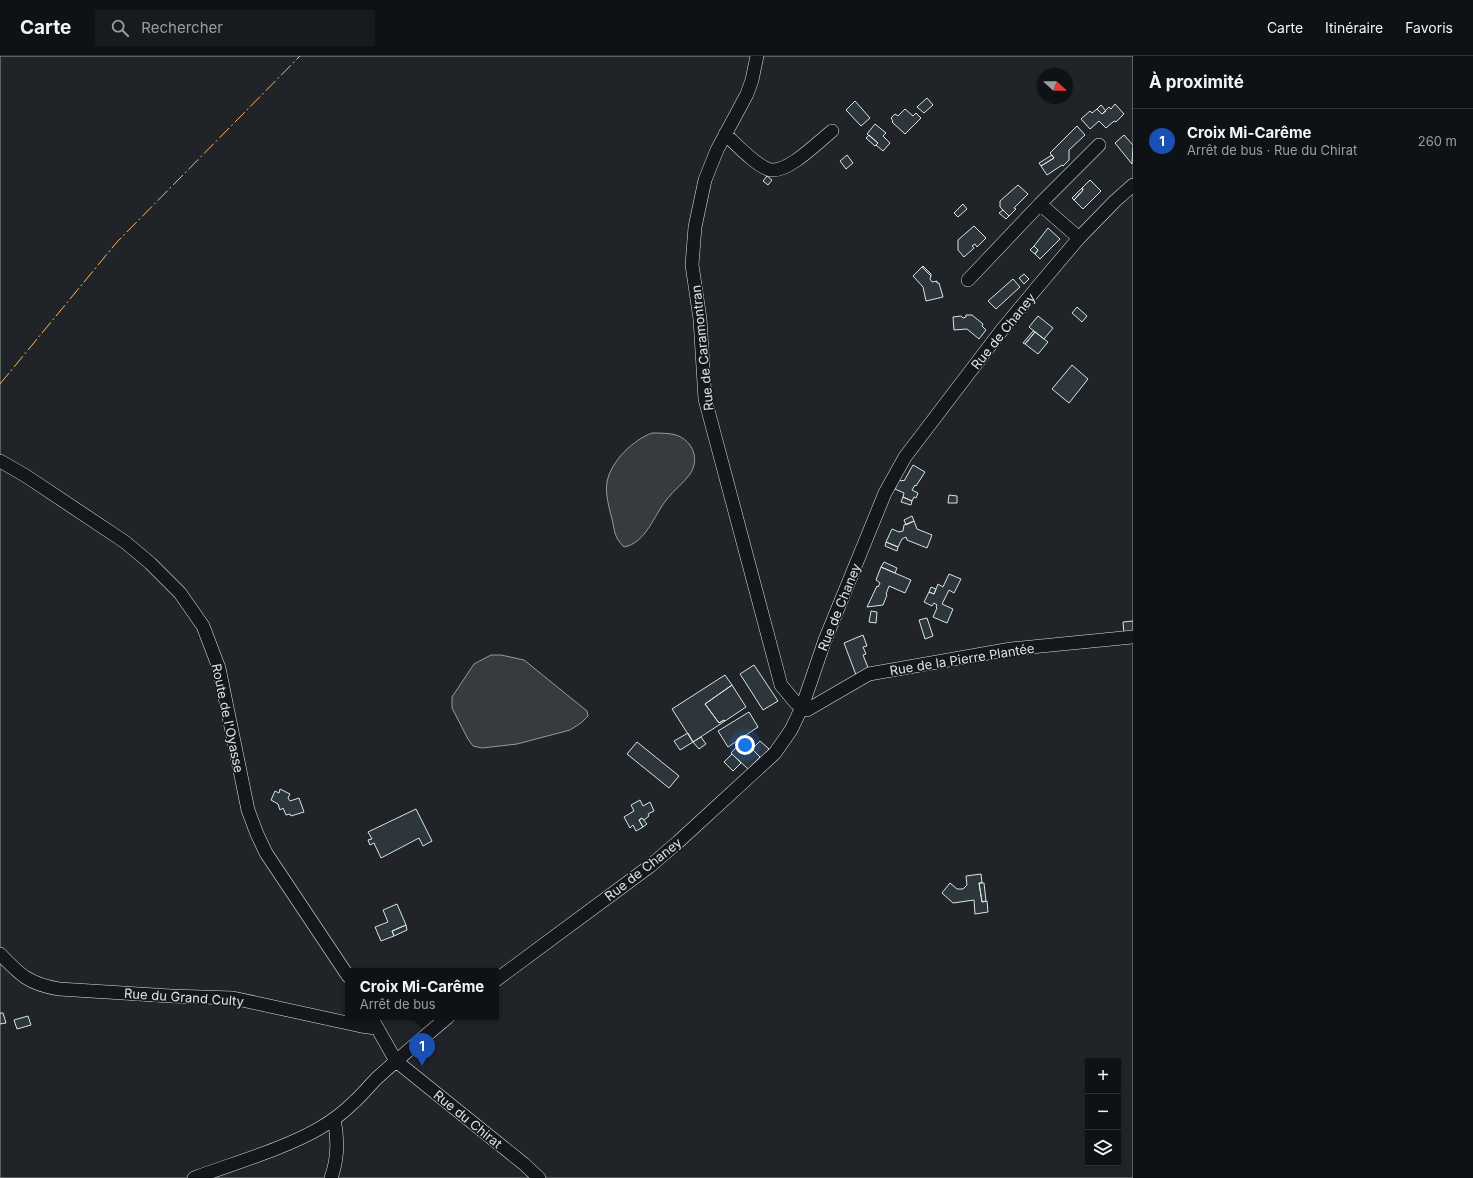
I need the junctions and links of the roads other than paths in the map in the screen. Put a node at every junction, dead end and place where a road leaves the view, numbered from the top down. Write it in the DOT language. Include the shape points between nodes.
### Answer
graph roads {
  1 [pos="757,56"];
  2 [pos="832,131"];
  3 [pos="725,134"];
  4 [pos="1099,145"];
  5 [pos="1133,185"];
  6 [pos="1040,204"];
  7 [pos="1079,238"];
  8 [pos="968,280"];
  9 [pos="0,461"];
  10 [pos="1133,637"];
  11 [pos="802,707"];
  12 [pos="0,954"];
  13 [pos="345,972"];
  14 [pos="499,978"];
  15 [pos="444,1020"];
  16 [pos="374,1022"];
  17 [pos="396,1061"];
  18 [pos="334,1119"];
  19 [pos="194,1178"];
  20 [pos="331,1178"];
  21 [pos="539,1178"];
  1 -- 3 [label="street, Rue de Caramontran" via="747,94"];
  2 -- 3 [label="street" via="784,168 770,170 758,164"];
  3 -- 11 [label="street, Rue de Caramontran" via="705,180 695,227 692,265 700,319 705,399 780,684"];
  4 -- 6 [label="street"];
  5 -- 7 [label="street, Rue de Chaney"];
  6 -- 7 [label="street"];
  6 -- 8 [label="street"];
  7 -- 11 [label="street, Rue de Chaney" via="1001,331 896,471 825,640"];
  9 -- 13 [label="street, Route de l'Oyasse" via="125,542 180,593 203,626 219,668 248,810 257,834 266,853"];
  10 -- 11 [label="street, Rue de la Pierre Plantée" via="1010,649 869,674 808,710"];
  11 -- 14 [label="street, Rue de Chaney" via="791,730 775,753 678,842 650,866"];
  12 -- 16 [label="street, Rue du Grand Culty" via="26,979 47,987 233,998 361,1026"];
  15 -- 17 [label="street"];
  16 -- 17 [label="street"];
  17 -- 18 [label="street"];
  17 -- 21 [label="street, Rue du Chirat"];
  18 -- 19 [label="street" via="303,1137"];
  18 -- 20 [label="street" via="337,1151"];
}
